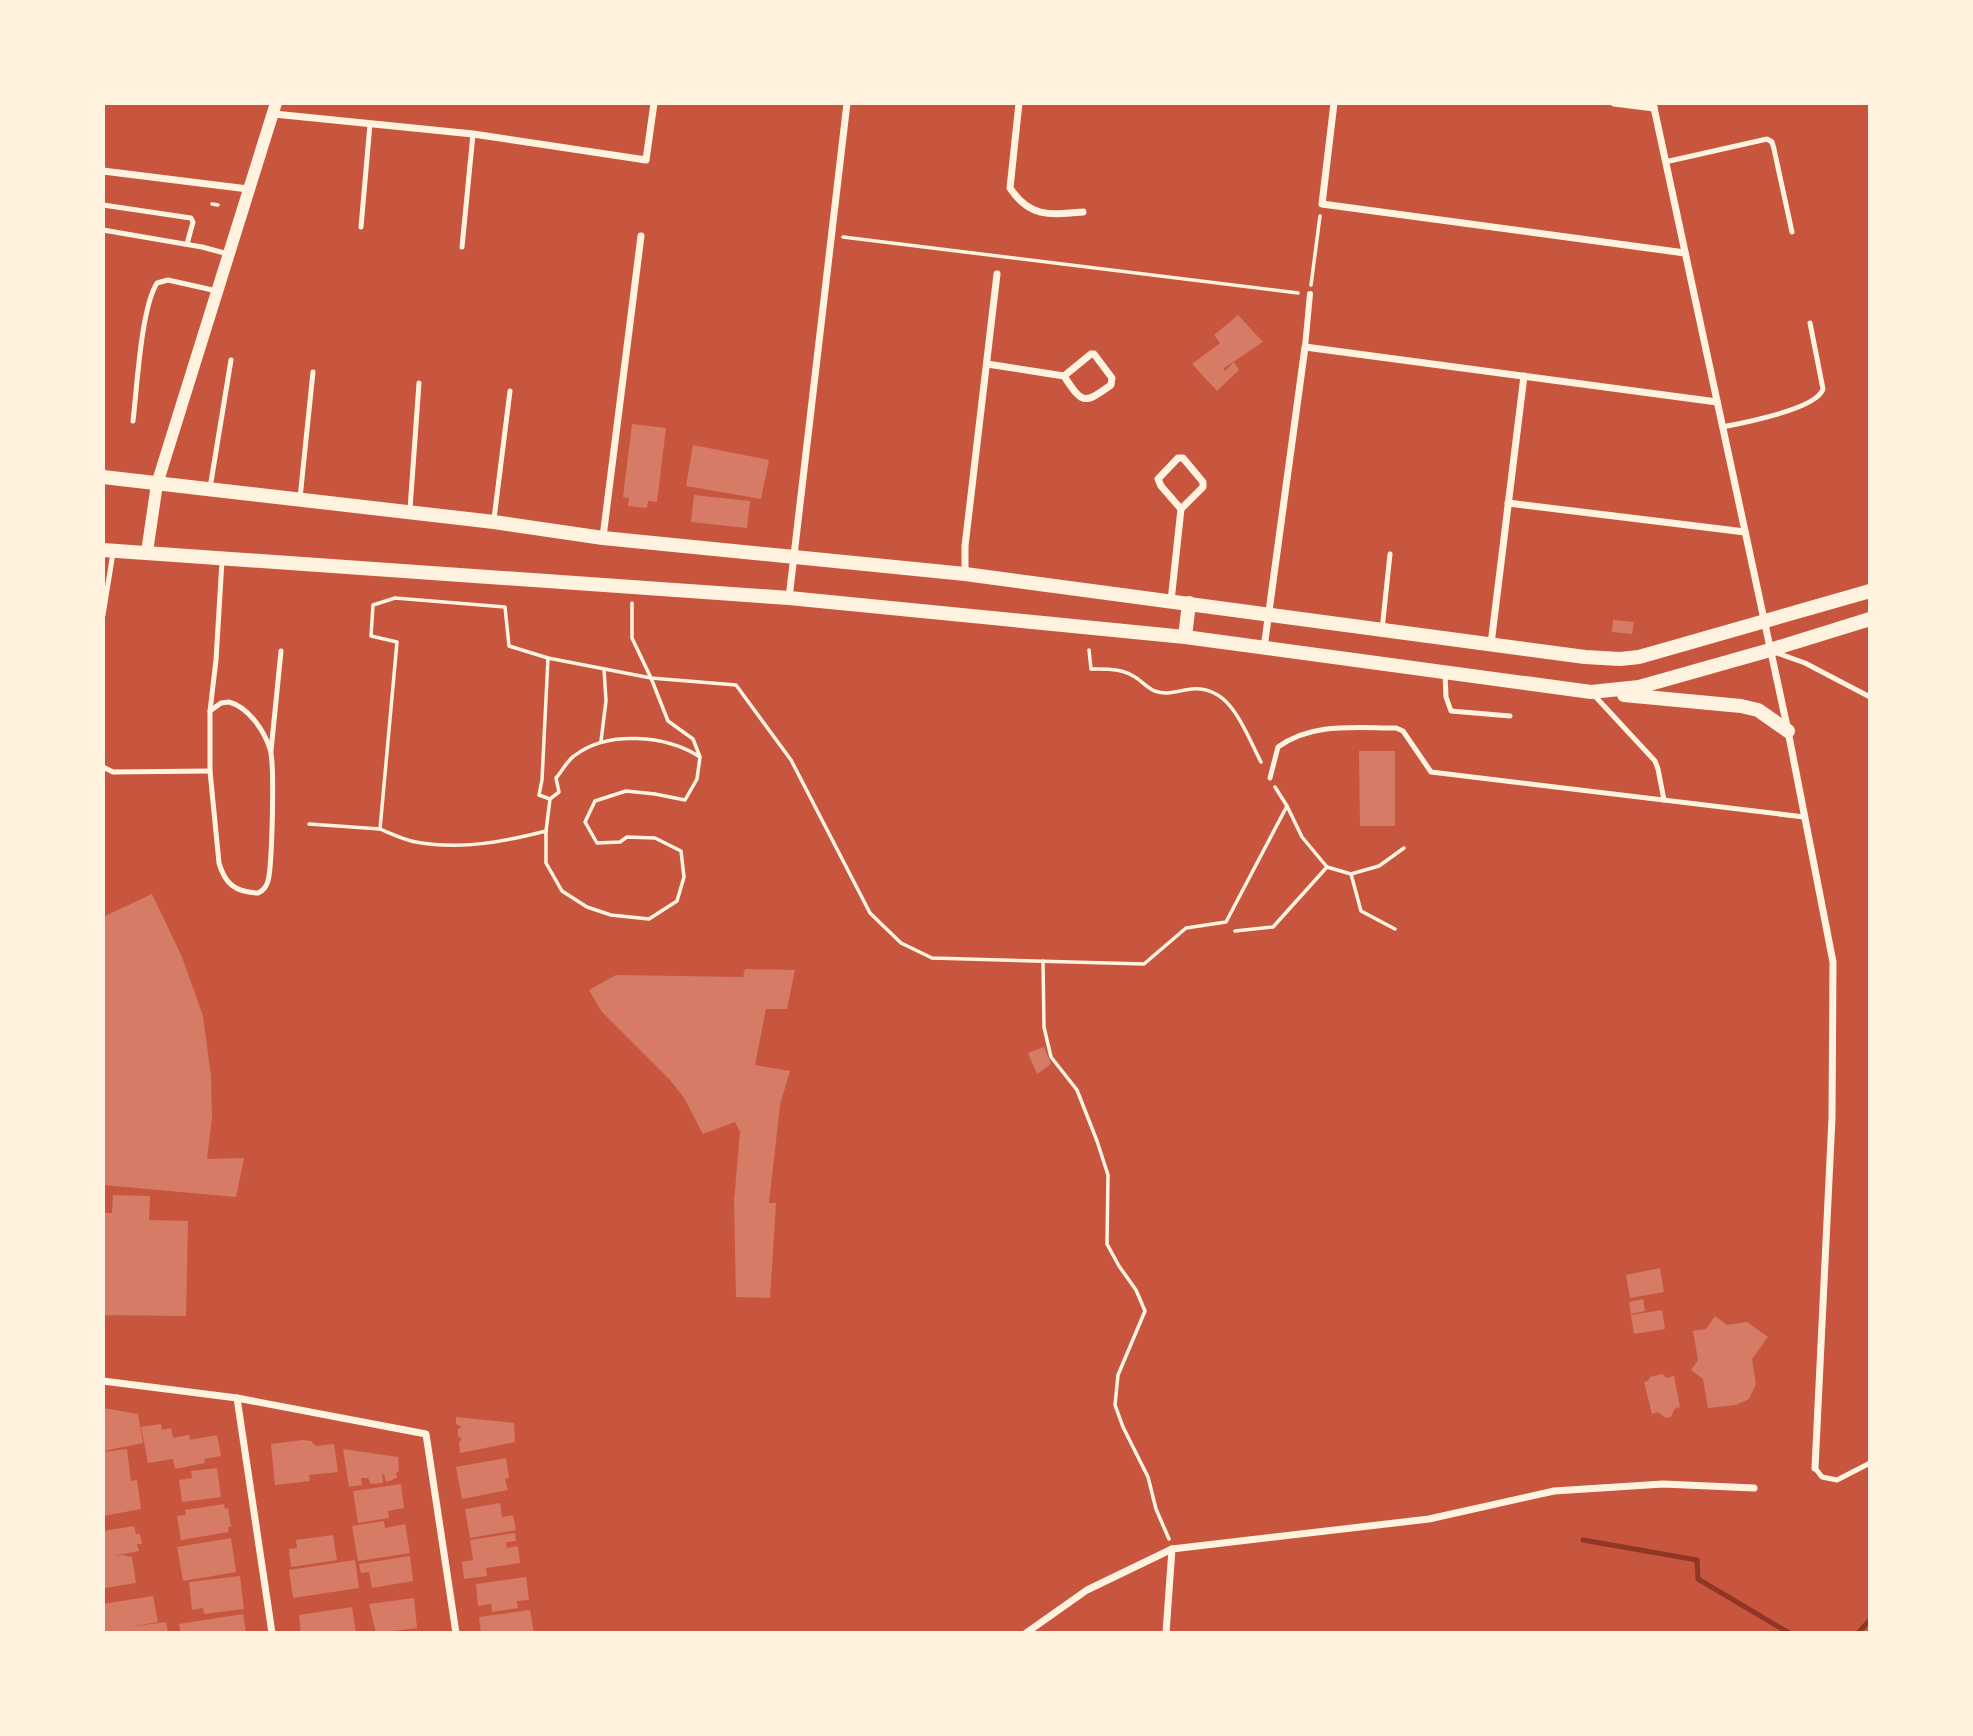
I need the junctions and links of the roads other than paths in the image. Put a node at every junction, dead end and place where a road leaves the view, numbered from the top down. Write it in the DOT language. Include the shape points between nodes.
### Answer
graph roads {
  1 [pos="654,103"];
  2 [pos="847,103"];
  3 [pos="1019,103"];
  4 [pos="1334,103"];
  5 [pos="1614,103"];
  6 [pos="1653,106"];
  7 [pos="275,108"];
  8 [pos="370,124"];
  9 [pos="472,134"];
  10 [pos="1665,162"];
  11 [pos="103,171"];
  12 [pos="248,190"];
  13 [pos="103,205"];
  14 [pos="1083,212"];
  15 [pos="361,227"];
  16 [pos="103,230"];
  17 [pos="1791,232"];
  18 [pos="640,236"];
  19 [pos="187,244"];
  20 [pos="462,247"];
  21 [pos="1685,253"];
  22 [pos="228,254"];
  23 [pos="997,274"];
  24 [pos="217,291"];
  25 [pos="1310,294"];
  26 [pos="1810,323"];
  27 [pos="1305,347"];
  28 [pos="231,360"];
  29 [pos="987,364"];
  30 [pos="313,372"];
  31 [pos="1064,376"];
  32 [pos="1524,376"];
  33 [pos="419,383"];
  34 [pos="510,391"];
  35 [pos="1717,402"];
  36 [pos="133,421"];
  37 [pos="1723,427"];
  38 [pos="103,477"];
  39 [pos="158,484"];
  40 [pos="210,491"];
  41 [pos="300,501"];
  42 [pos="1508,503"];
  43 [pos="1181,509"];
  44 [pos="410,513"];
  45 [pos="494,522"];
  46 [pos="1745,532"];
  47 [pos="603,538"];
  48 [pos="108,550"];
  49 [pos="147,552"];
  50 [pos="1390,554"];
  51 [pos="793,557"];
  52 [pos="222,558"];
  53 [pos="965,574"];
  54 [pos="1870,591"];
  55 [pos="789,598"];
  56 [pos="1171,601"];
  57 [pos="1189,603"];
  58 [pos="1270,614"];
  59 [pos="103,615"];
  60 [pos="1870,619"];
  61 [pos="1764,622"];
  62 [pos="1382,630"];
  63 [pos="1185,637"];
  64 [pos="1490,645"];
  65 [pos="1264,648"];
  66 [pos="1770,650"];
  67 [pos="281,651"];
  68 [pos="1446,673"];
  69 [pos="1591,692"];
  70 [pos="1870,697"];
  71 [pos="210,712"];
  72 [pos="1510,716"];
  73 [pos="1788,731"];
  74 [pos="271,751"];
  75 [pos="103,767"];
  76 [pos="210,771"];
  77 [pos="1270,778"];
  78 [pos="1664,800"];
  79 [pos="1804,817"];
  80 [pos="103,1381"];
  81 [pos="237,1398"];
  82 [pos="1870,1463"];
  83 [pos="1815,1468"];
  84 [pos="1754,1488"];
  85 [pos="1172,1549"];
  86 [pos="272,1633"];
  87 [pos="456,1633"];
  88 [pos="1026,1633"];
  89 [pos="1166,1633"];
  1 -- 9 [label="street" via="646,160"];
  2 -- 51 [label="street"];
  3 -- 14 [label="street" via="1010,188 1034,212"];
  4 -- 21 [label="street" via="1322,204"];
  5 -- 6 [label="street"];
  6 -- 10 [label="street"];
  7 -- 8 [label="street"];
  7 -- 12 [label="street"];
  8 -- 9 [label="street"];
  8 -- 15 [label="lane"];
  9 -- 20 [label="lane"];
  10 -- 17 [label="lane" via="1767,139 1774,149"];
  10 -- 21 [label="street"];
  11 -- 12 [label="street"];
  12 -- 22 [label="street"];
  13 -- 19 [label="lane" via="191,218"];
  16 -- 19 [label="lane"];
  18 -- 47 [label="street"];
  19 -- 22 [label="lane"];
  21 -- 35 [label="street"];
  22 -- 24 [label="street"];
  23 -- 29 [label="street"];
  24 -- 36 [label="lane" via="168,281 157,283 151,292"];
  24 -- 39 [label="street"];
  25 -- 27 [label="street"];
  26 -- 37 [label="lane" via="1822,394 1808,404"];
  27 -- 32 [label="street"];
  27 -- 58 [label="street"];
  28 -- 40 [label="lane"];
  29 -- 31 [label="street"];
  29 -- 53 [label="street"];
  30 -- 41 [label="lane"];
  31 -- 31 [label="street" via="1094,354 1112,378 1111,385 1090,400 1079,395"];
  32 -- 35 [label="street"];
  32 -- 42 [label="street"];
  33 -- 44 [label="lane"];
  34 -- 45 [label="lane"];
  35 -- 37 [label="street"];
  37 -- 46 [label="street"];
  38 -- 39 [label="main road"];
  39 -- 40 [label="main road"];
  39 -- 49 [label="street"];
  40 -- 41 [label="main road"];
  41 -- 44 [label="main road"];
  42 -- 46 [label="street"];
  42 -- 64 [label="street"];
  43 -- 43 [label="street" via="1203,488 1203,482 1178,458 1158,479"];
  43 -- 56 [label="street"];
  44 -- 45 [label="main road"];
  45 -- 47 [label="main road"];
  46 -- 61 [label="street"];
  47 -- 51 [label="main road"];
  48 -- 49 [label="main road"];
  48 -- 59 [label="lane"];
  49 -- 52 [label="main road"];
  50 -- 62 [label="lane"];
  51 -- 53 [label="main road"];
  51 -- 55 [label="street"];
  52 -- 55 [label="main road"];
  52 -- 71 [label="lane"];
  53 -- 56 [label="main road"];
  54 -- 61 [label="main road"];
  55 -- 63 [label="main road"];
  56 -- 57 [label="main road"];
  57 -- 58 [label="main road"];
  57 -- 63 [label="main road"];
  58 -- 62 [label="main road"];
  58 -- 65 [label="street"];
  60 -- 66 [label="main road"];
  61 -- 64 [label="main road" via="1620,659"];
  61 -- 66 [label="street"];
  62 -- 64 [label="main road"];
  63 -- 65 [label="main road"];
  65 -- 68 [label="main road"];
  66 -- 69 [label="main road" via="1639,687"];
  66 -- 70 [label="lane"];
  66 -- 73 [label="street"];
  67 -- 74 [label="lane"];
  68 -- 69 [label="main road"];
  68 -- 72 [label="lane" via="1451,711"];
  69 -- 73 [label="main road" via="1741,706 1758,710"];
  69 -- 78 [label="lane" via="1655,761"];
  71 -- 74 [label="lane" via="221,703 240,705"];
  71 -- 76 [label="lane"];
  73 -- 79 [label="street"];
  74 -- 76 [label="lane" via="270,868 267,884 258,893 235,888 223,877"];
  75 -- 76 [label="lane" via="113,772"];
  77 -- 78 [label="lane" via="1278,747 1293,736 1340,727 1396,728 1403,731 1431,772"];
  78 -- 79 [label="lane"];
  79 -- 83 [label="street" via="1834,976"];
  80 -- 81 [label="street"];
  81 -- 86 [label="street"];
  81 -- 87 [label="street" via="426,1434"];
  82 -- 83 [label="lane" via="1836,1480 1822,1477"];
  84 -- 85 [label="street" via="1662,1484 1554,1491 1429,1519"];
  85 -- 88 [label="street" via="1087,1590"];
  85 -- 89 [label="street"];
}
